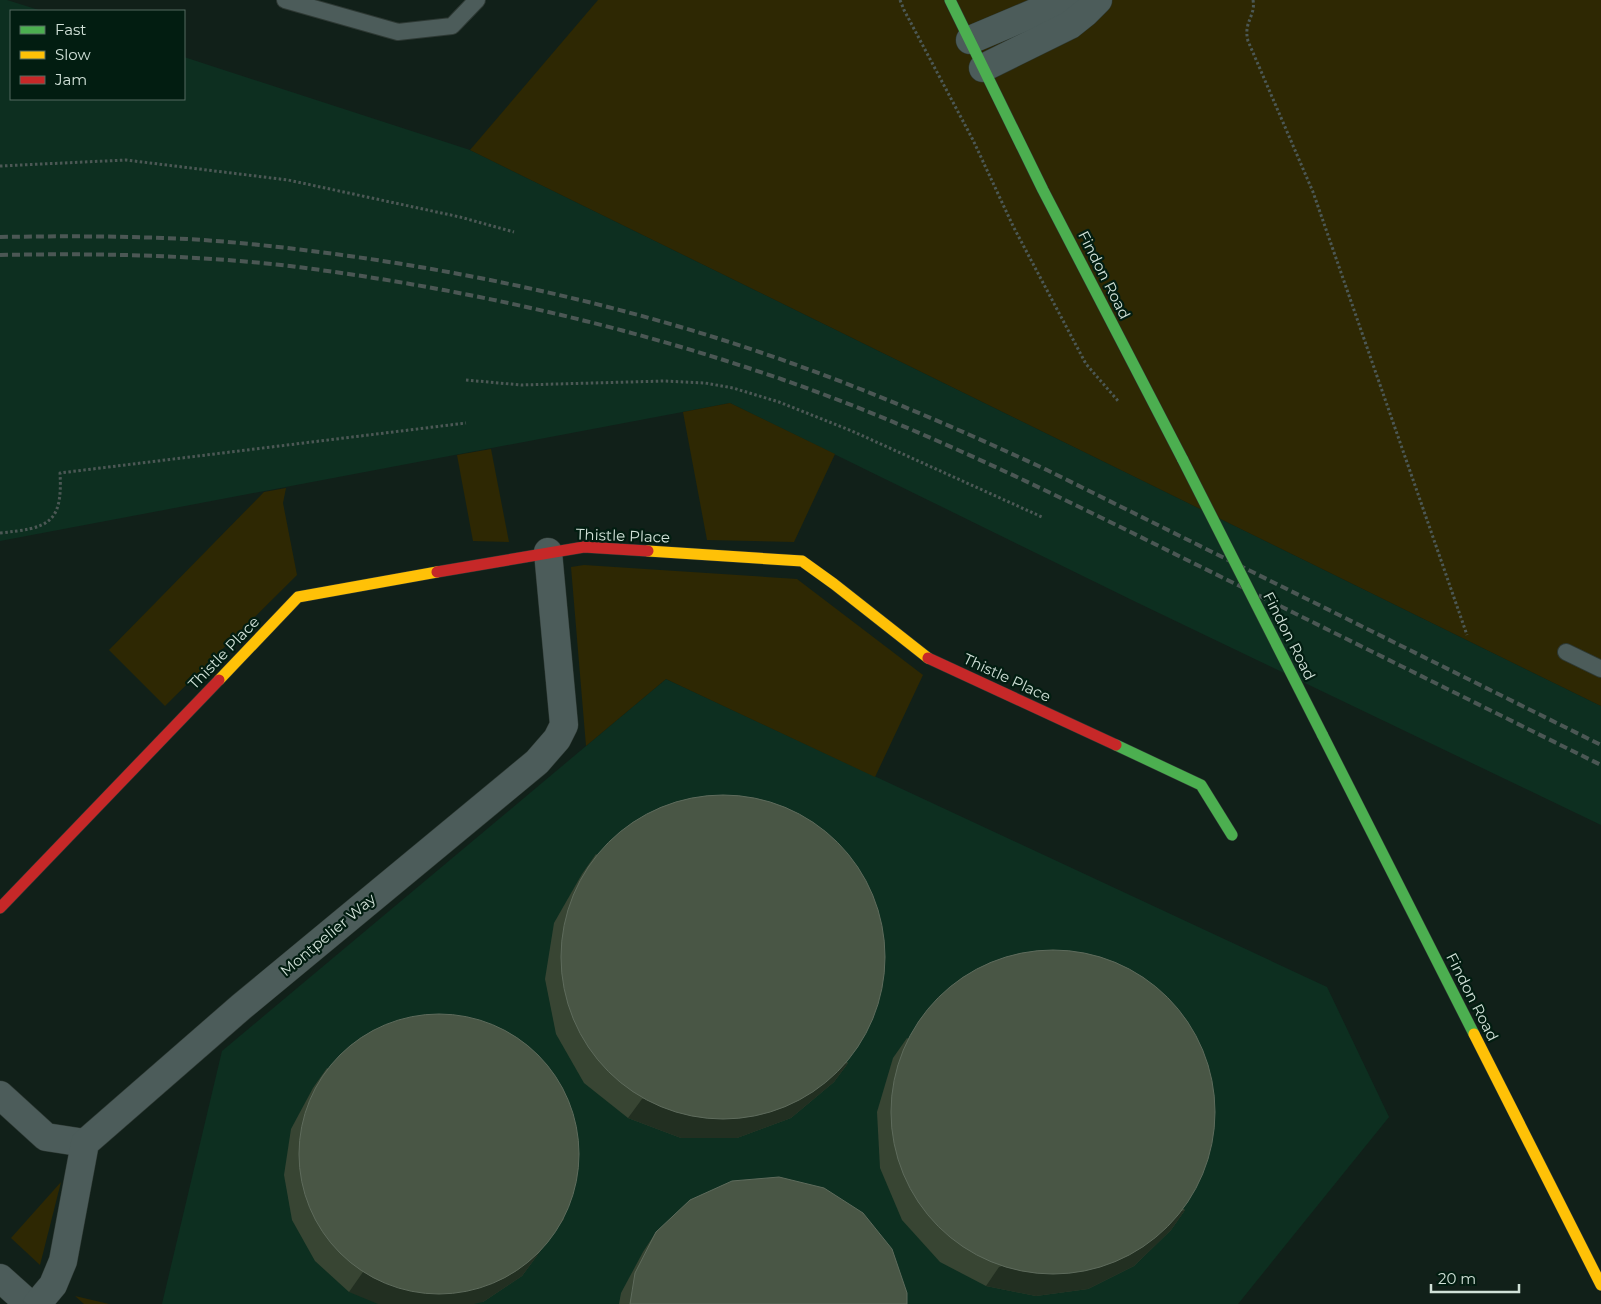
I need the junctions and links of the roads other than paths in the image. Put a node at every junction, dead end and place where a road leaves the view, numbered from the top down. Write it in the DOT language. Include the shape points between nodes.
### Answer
graph roads {
  1 [pos="285,0"];
  2 [pos="477,0"];
  3 [pos="950,0"];
  4 [pos="1069,0"];
  5 [pos="1098,0"];
  6 [pos="970,40"];
  7 [pos="983,68"];
  8 [pos="548,552"];
  9 [pos="1566,652"];
  10 [pos="1601,669"];
  11 [pos="1232,835"];
  12 [pos="0,908"];
  13 [pos="0,1096"];
  14 [pos="86,1143"];
  15 [pos="0,1278"];
  16 [pos="1601,1285"];
  17 [pos="29,1304"];
  18 [pos="37,1304"];
  1 -- 2 [label="lane" via="398,32 452,26"];
  3 -- 6 [label="street, Findon Road"];
  4 -- 6 [label="street"];
  5 -- 7 [label="street" via="1070,25"];
  6 -- 7 [label="street, Findon Road"];
  7 -- 16 [label="street, Findon Road, bridge"];
  8 -- 11 [label="street, Thistle Place" via="584,547 802,561 924,656 1201,785"];
  8 -- 12 [label="street, Thistle Place" via="298,597"];
  8 -- 14 [label="street, Montpelier Way" via="564,724 557,739 536,762 241,1008"];
  9 -- 10 [label="lane"];
  13 -- 14 [label="street" via="46,1137"];
  14 -- 18 [label="street" via="63,1261 53,1286"];
  15 -- 17 [label="street"];
}
